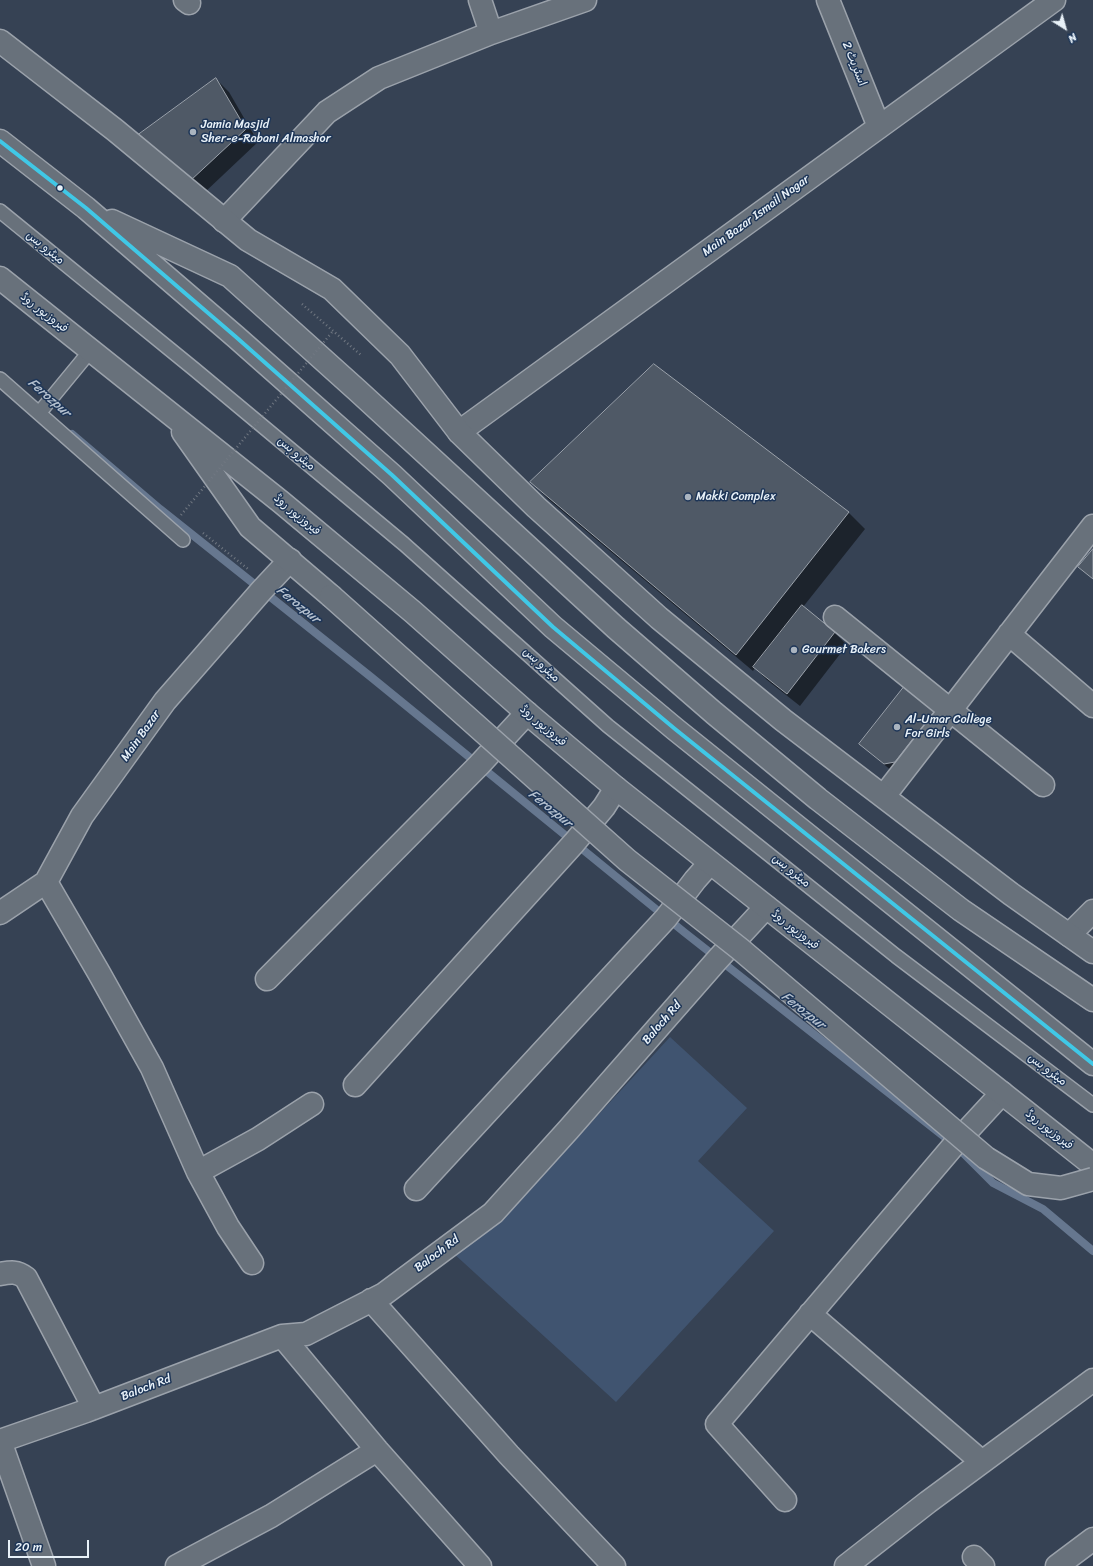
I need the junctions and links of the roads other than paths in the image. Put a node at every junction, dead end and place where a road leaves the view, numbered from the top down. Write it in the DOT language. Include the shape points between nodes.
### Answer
graph roads {
  1 [pos="480,0"];
  2 [pos="585,0"];
  3 [pos="828,0"];
  4 [pos="1054,0"];
  5 [pos="491,33"];
  6 [pos="0,41"];
  7 [pos="879,127"];
  8 [pos="0,141"];
  9 [pos="86,208"];
  10 [pos="0,211"];
  11 [pos="224,221"];
  12 [pos="0,278"];
  13 [pos="91,350"];
  14 [pos="0,379"];
  15 [pos="168,410"];
  16 [pos="40,412"];
  17 [pos="458,432"];
  18 [pos="1093,526"];
  19 [pos="183,540"];
  20 [pos="290,560"];
  21 [pos="836,618"];
  22 [pos="1009,634"];
  23 [pos="1093,706"];
  24 [pos="950,710"];
  25 [pos="527,713"];
  26 [pos="1043,785"];
  27 [pos="616,788"];
  28 [pos="884,796"];
  29 [pos="710,863"];
  30 [pos="46,882"];
  31 [pos="766,907"];
  32 [pos="1093,911"];
  33 [pos="0,913"];
  34 [pos="1069,934"];
  35 [pos="1093,952"];
  36 [pos="267,978"];
  37 [pos="1093,1000"];
  38 [pos="1093,1064"];
  39 [pos="356,1085"];
  40 [pos="1002,1093"];
  41 [pos="312,1104"];
  42 [pos="1093,1105"];
  43 [pos="1093,1165"];
  44 [pos="198,1172"];
  45 [pos="1093,1179"];
  46 [pos="416,1189"];
  47 [pos="252,1263"];
  48 [pos="0,1274"];
  49 [pos="371,1300"];
  50 [pos="810,1314"];
  51 [pos="282,1336"];
  52 [pos="1093,1380"];
  53 [pos="94,1408"];
  54 [pos="0,1441"];
  55 [pos="377,1450"];
  56 [pos="982,1462"];
  57 [pos="785,1500"];
  58 [pos="1093,1539"];
  59 [pos="44,1566"];
  60 [pos="177,1566"];
  61 [pos="480,1566"];
  62 [pos="614,1566"];
  63 [pos="846,1566"];
  64 [pos="1056,1566"];
  1 -- 5 [label="street"];
  2 -- 5 [label="street"];
  3 -- 7 [label="street, اسٹریٹ 2"];
  4 -- 7 [label="street, Main Bazar Ismail Nagar"];
  5 -- 11 [label="street" via="379,78 327,112"];
  6 -- 11 [label="street" via="115,130"];
  7 -- 17 [label="street, Main Bazar Ismail Nagar"];
  8 -- 9 [label="street"];
  9 -- 37 [label="street" via="230,276 616,628 720,718 961,910"];
  9 -- 38 [label="street" via="392,475 552,627 675,729"];
  10 -- 42 [label="lane, میٹرو بس" via="404,544 608,726 896,956"];
  11 -- 17 [label="street" via="248,240 332,289 400,355"];
  12 -- 13 [label="street, فیروزپور روڈ"];
  13 -- 15 [label="street, فیروزپور روڈ"];
  13 -- 16 [label="lane"];
  14 -- 16 [label="lane"];
  15 -- 20 [label="street" via="250,527"];
  15 -- 25 [label="street, فیروزپور روڈ" via="413,612"];
  16 -- 19 [label="lane" via="83,454"];
  17 -- 28 [label="street" via="536,507 659,618 783,720"];
  18 -- 22 [label="street"];
  20 -- 30 [label="street, Main Bazar" via="165,701 82,816"];
  20 -- 45 [label="street, bridge" via="628,860 740,949 986,1158 1028,1184 1061,1188"];
  21 -- 24 [label="street"];
  22 -- 23 [label="street"];
  22 -- 24 [label="street"];
  24 -- 26 [label="street"];
  24 -- 28 [label="street"];
  25 -- 27 [label="street, فیروزپور روڈ"];
  25 -- 36 [label="street" via="479,765"];
  27 -- 29 [label="street, فیروزپور روڈ"];
  27 -- 39 [label="street" via="574,843"];
  28 -- 34 [label="street" via="1011,894"];
  29 -- 31 [label="street, فیروزپور روڈ"];
  29 -- 46 [label="street" via="666,918"];
  30 -- 33 [label="street, Main Bazar"];
  30 -- 44 [label="street" via="152,1068"];
  31 -- 40 [label="street, فیروزپور روڈ"];
  31 -- 49 [label="street, Baloch Rd" via="493,1213 384,1294"];
  32 -- 34 [label="street"];
  34 -- 35 [label="street"];
  40 -- 43 [label="street, فیروزپور روڈ"];
  40 -- 50 [label="street" via="954,1144"];
  41 -- 44 [label="street" via="258,1139"];
  44 -- 47 [label="street" via="228,1227"];
  48 -- 53 [label="street" via="20,1273 26,1278"];
  49 -- 51 [label="street, Baloch Rd" via="306,1334"];
  49 -- 62 [label="street" via="509,1455"];
  50 -- 56 [label="street"];
  50 -- 57 [label="street" via="717,1424"];
  51 -- 53 [label="street, Baloch Rd"];
  51 -- 55 [label="street"];
  52 -- 56 [label="street"];
  53 -- 54 [label="street, Baloch Rd"];
  54 -- 59 [label="street"];
  55 -- 60 [label="street" via="270,1516"];
  55 -- 61 [label="street"];
  56 -- 63 [label="street"];
  58 -- 64 [label="street"];
}
